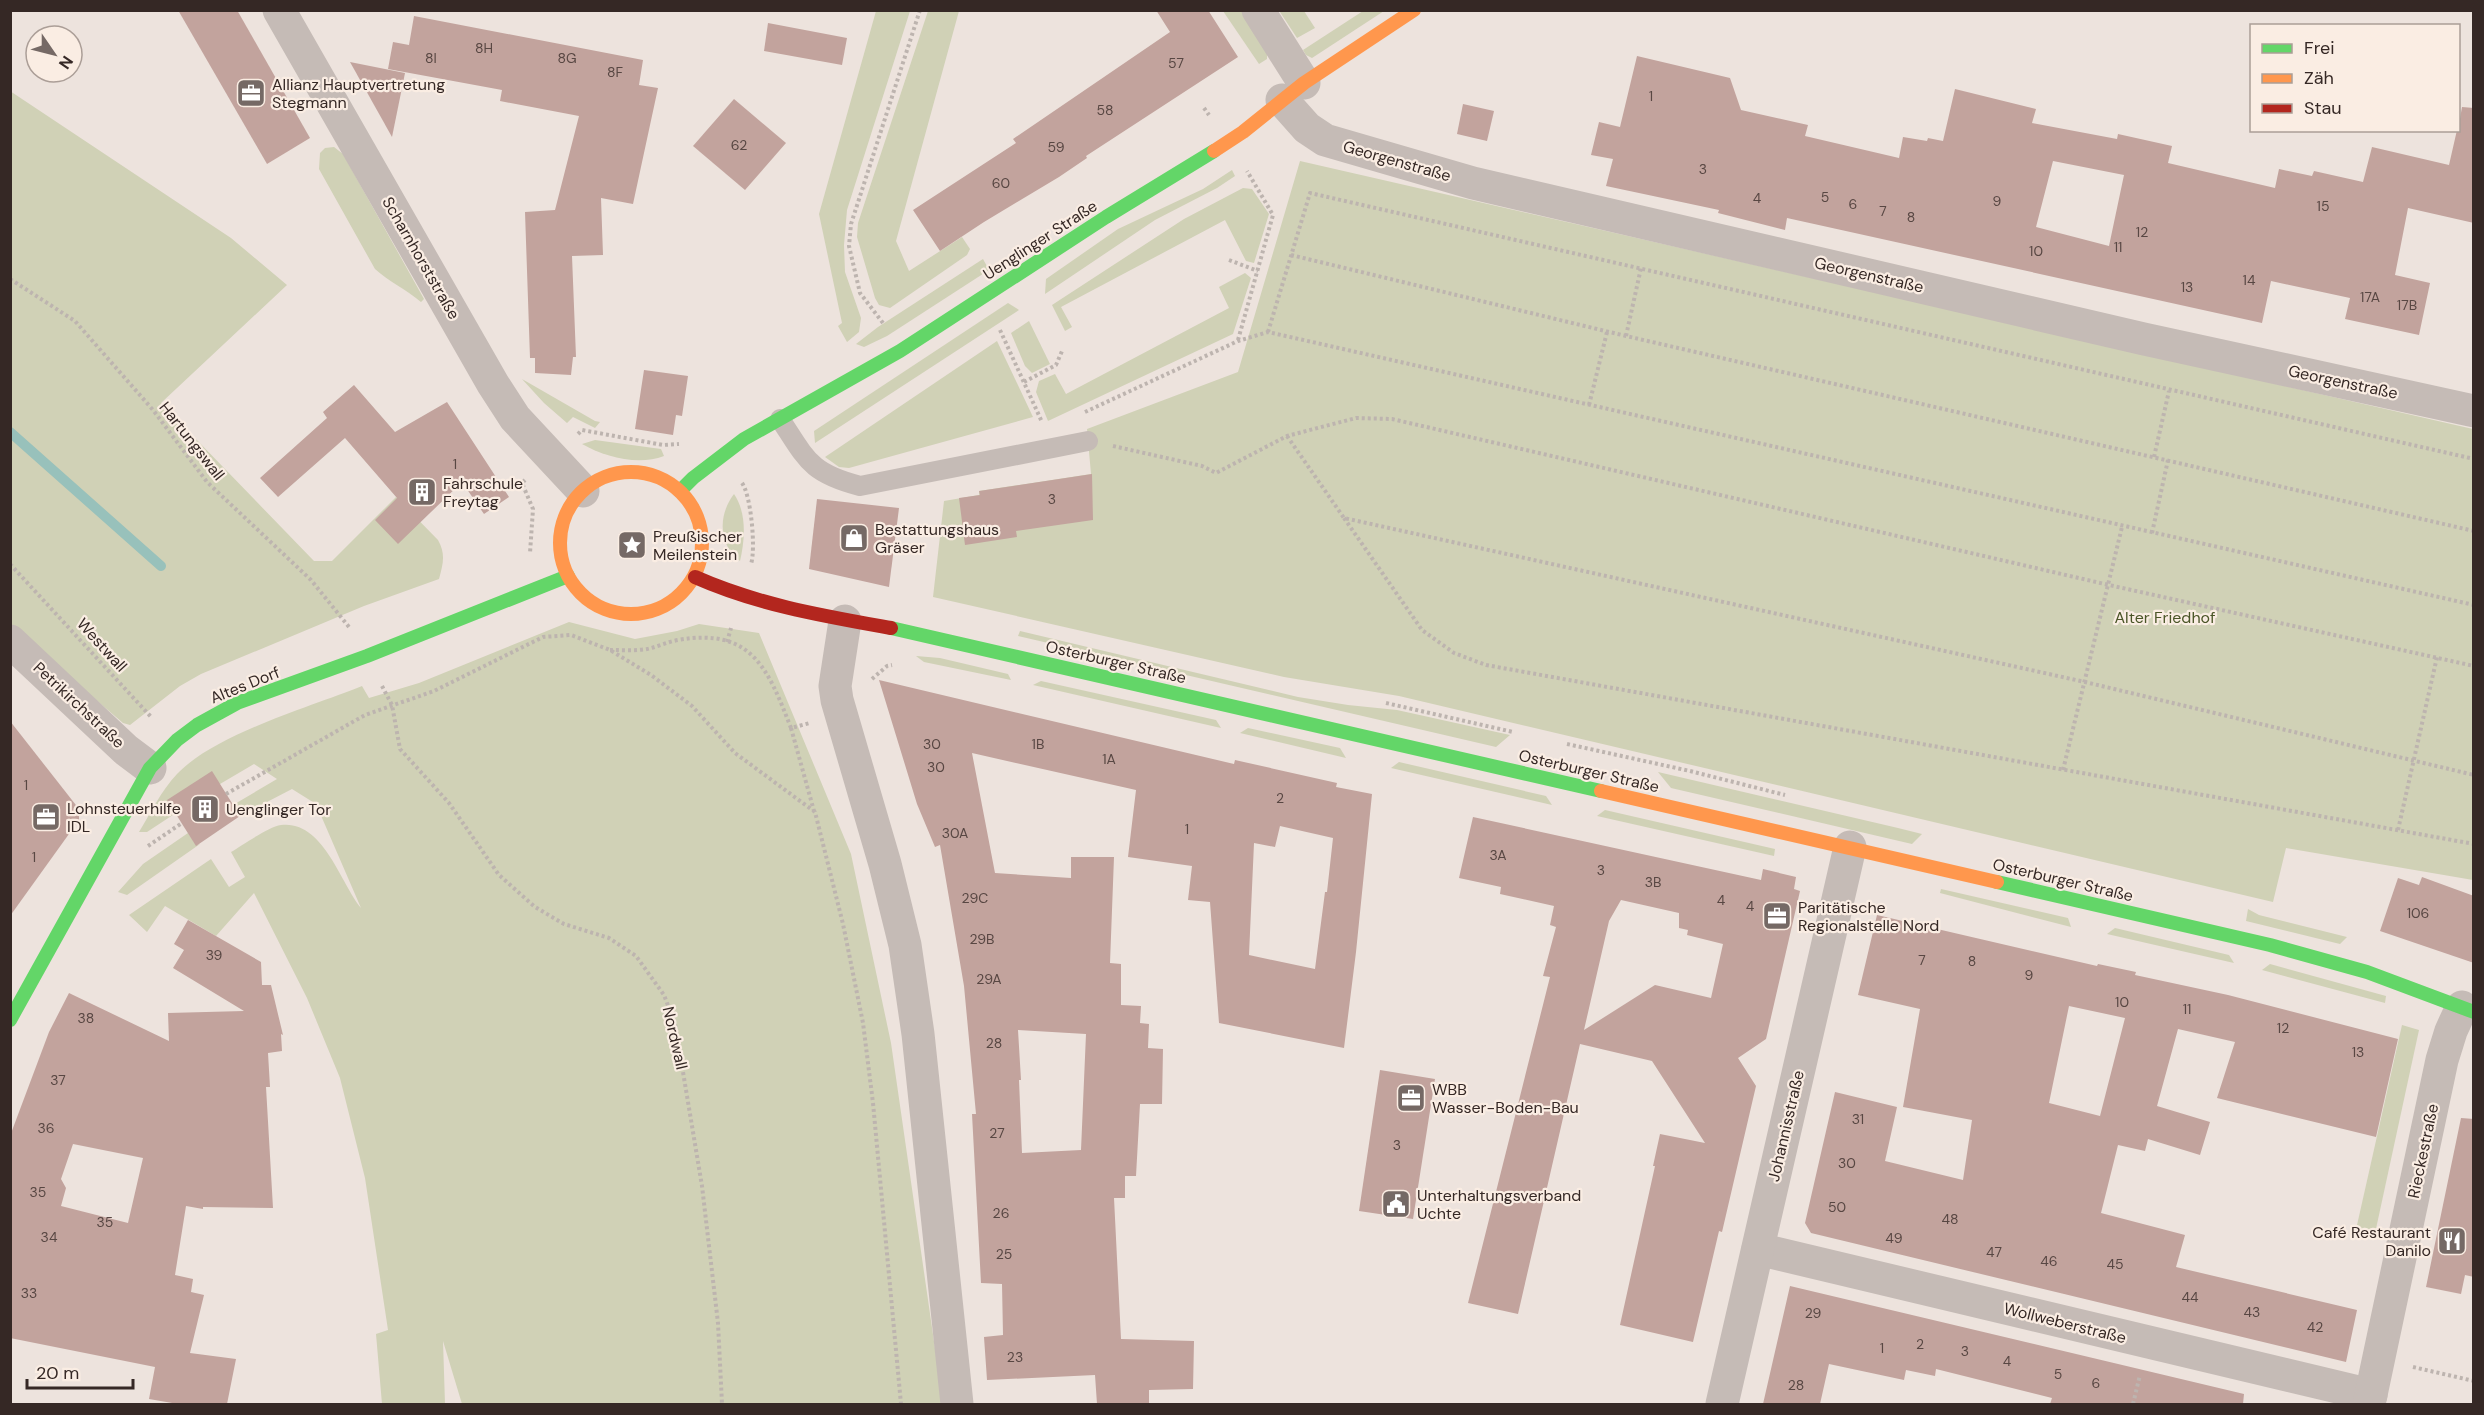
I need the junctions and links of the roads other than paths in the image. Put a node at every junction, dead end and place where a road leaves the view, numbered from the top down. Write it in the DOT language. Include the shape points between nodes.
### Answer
graph roads {
  1 [pos="279,10"];
  2 [pos="1258,10"];
  3 [pos="1414,10"];
  4 [pos="1293,92"];
  5 [pos="2474,411"];
  6 [pos="780,419"];
  7 [pos="1088,441"];
  8 [pos="583,491"];
  9 [pos="680,491"];
  10 [pos="568,576"];
  11 [pos="695,577"];
  12 [pos="845,621"];
  13 [pos="10,641"];
  14 [pos="150,768"];
  15 [pos="1850,847"];
  16 [pos="2468,1009"];
  17 [pos="10,1020"];
  18 [pos="1758,1249"];
  19 [pos="2370,1400"];
  20 [pos="957,1404"];
  21 [pos="1722,1404"];
  1 -- 8 [label="street, Scharnhorststraße" via="493,384 515,418"];
  2 -- 4 [label="street, Georgenstraße"];
  3 -- 4 [label="main road, Uenglinger Straße"];
  4 -- 5 [label="street, Georgenstraße" via="1307,128 1325,140 1473,183 2144,339"];
  4 -- 6 [label="main road, Uenglinger Straße" via="1227,142 900,351"];
  6 -- 7 [label="lane" via="814,467 835,479 860,486"];
  6 -- 9 [label="main road, Uenglinger Straße" via="737,444"];
  8 -- 9 [label="main road" via="601,479 642,473 663,479"];
  8 -- 10 [label="main road" via="571,504 560,539 561,558"];
  9 -- 11 [label="main road" via="694,509 702,531 702,555"];
  10 -- 11 [label="main road" via="580,593 598,607 619,614 642,614 663,608 681,595"];
  10 -- 14 [label="main road, Altes Dorf" via="237,703 177,740"];
  11 -- 12 [label="main road, Osterburger Straße" via="752,600"];
  12 -- 15 [label="main road, Osterburger Straße" via="999,652"];
  12 -- 20 [label="street" via="835,686 905,945"];
  13 -- 14 [label="street, Petrikirchstraße"];
  14 -- 17 [label="main road, Altes Dorf"];
  15 -- 16 [label="main road, Osterburger Straße" via="2328,960"];
  15 -- 18 [label="street, Johannisstraße"];
  16 -- 19 [label="street, Rieckestraße" via="2451,1031 2442,1060"];
  18 -- 19 [label="street, Wollweberstraße"];
  18 -- 21 [label="street, Johannisstraße"];
}
